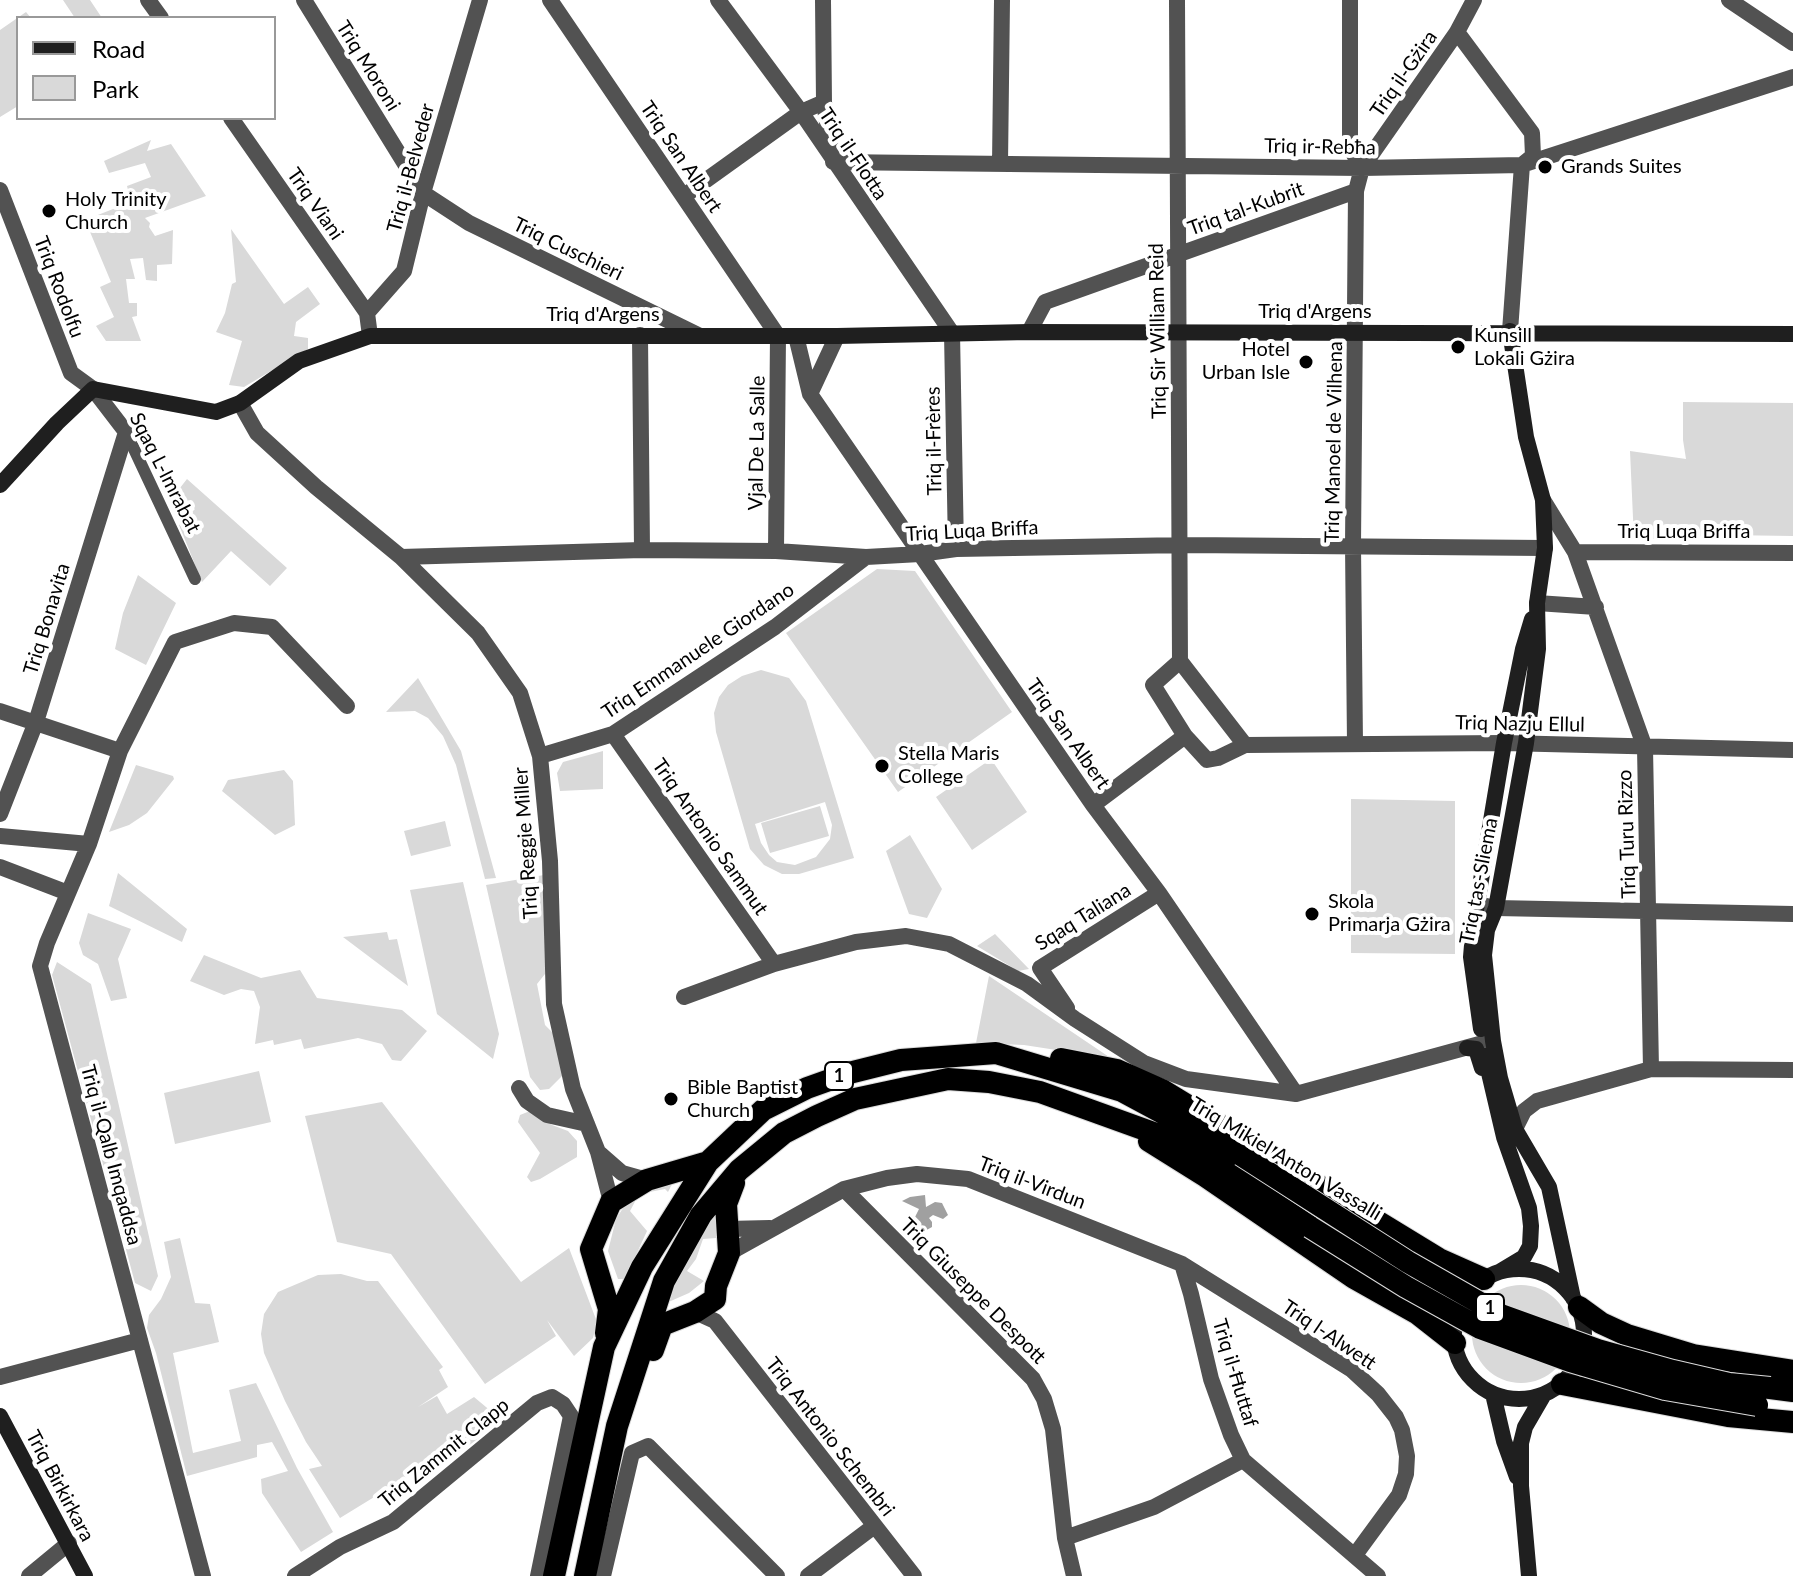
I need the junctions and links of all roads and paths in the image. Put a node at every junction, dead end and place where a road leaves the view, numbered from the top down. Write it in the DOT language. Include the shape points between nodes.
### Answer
graph roads {
  1 [pos="304,0"];
  2 [pos="480,0"];
  3 [pos="550,0"];
  4 [pos="718,0"];
  5 [pos="823,0"];
  6 [pos="1002,0"];
  7 [pos="1177,0"];
  8 [pos="1350,0"];
  9 [pos="1474,0"];
  10 [pos="1729,0"];
  11 [pos="1457,32"];
  12 [pos="1793,43"];
  13 [pos="1793,77"];
  14 [pos="824,102"];
  15 [pos="801,112"];
  16 [pos="232,120"];
  17 [pos="833,162"];
  18 [pos="1000,164"];
  19 [pos="1177,165"];
  20 [pos="1522,165"];
  21 [pos="1362,168"];
  22 [pos="0,190"];
  23 [pos="1356,191"];
  24 [pos="423,193"];
  25 [pos="684,196"];
  26 [pos="1177,256"];
  27 [pos="367,313"];
  28 [pos="1510,331"];
  29 [pos="1029,332"];
  30 [pos="1356,332"];
  31 [pos="952,333"];
  32 [pos="1177,333"];
  33 [pos="1793,334"];
  34 [pos="640,335"];
  35 [pos="698,335"];
  36 [pos="370,336"];
  37 [pos="787,336"];
  38 [pos="837,336"];
  39 [pos="778,355"];
  40 [pos="93,389"];
  41 [pos="810,394"];
  42 [pos="240,403"];
  43 [pos="126,432"];
  44 [pos="0,483"];
  45 [pos="1543,500"];
  46 [pos="1180,545"];
  47 [pos="1353,545"];
  48 [pos="1545,548"];
  49 [pos="956,549"];
  50 [pos="642,550"];
  51 [pos="776,551"];
  52 [pos="1575,552"];
  53 [pos="1793,553"];
  54 [pos="920,554"];
  55 [pos="401,557"];
  56 [pos="866,557"];
  57 [pos="195,579"];
  58 [pos="1537,603"];
  59 [pos="1596,607"];
  60 [pos="1180,661"];
  61 [pos="347,706"];
  62 [pos="0,711"];
  63 [pos="36,722"];
  64 [pos="613,734"];
  65 [pos="1185,736"];
  66 [pos="1504,743"];
  67 [pos="1526,743"];
  68 [pos="1355,744"];
  69 [pos="1245,745"];
  70 [pos="1645,748"];
  71 [pos="1793,750"];
  72 [pos="120,751"];
  73 [pos="540,756"];
  74 [pos="1093,805"];
  75 [pos="0,814"];
  76 [pos="0,836"];
  77 [pos="89,844"];
  78 [pos="0,867"];
  79 [pos="68,893"];
  80 [pos="1159,893"];
  81 [pos="1477,904"];
  82 [pos="1496,908"];
  83 [pos="1649,909"];
  84 [pos="1793,914"];
  85 [pos="774,964"];
  86 [pos="684,997"];
  87 [pos="1075,1019"];
  88 [pos="1475,1046"];
  89 [pos="996,1053"];
  90 [pos="1651,1069"];
  91 [pos="1793,1070"];
  92 [pos="519,1088"];
  93 [pos="1296,1094"];
  94 [pos="1114,1119"];
  95 [pos="587,1124"];
  96 [pos="1510,1133"];
  97 [pos="598,1152"];
  98 [pos="708,1162"];
  99 [pos="739,1170"];
  100 [pos="647,1180"];
  101 [pos="844,1189"];
  102 [pos="611,1202"];
  103 [pos="776,1228"];
  104 [pos="727,1229"];
  105 [pos="729,1253"];
  106 [pos="1182,1264"];
  107 [pos="1492,1275"];
  108 [pos="1576,1303"];
  109 [pos="708,1311"];
  110 [pos="140,1340"];
  111 [pos="1455,1343"];
  112 [pos="604,1347"];
  113 [pos="1793,1371"];
  114 [pos="0,1377"];
  115 [pos="1553,1390"];
  116 [pos="1793,1391"];
  117 [pos="1493,1394"];
  118 [pos="1764,1396"];
  119 [pos="1793,1409"];
  120 [pos="0,1416"];
  121 [pos="1793,1422"];
  122 [pos="617,1426"];
  123 [pos="1243,1460"];
  124 [pos="1521,1486"];
  125 [pos="873,1527"];
  126 [pos="1065,1538"];
  127 [pos="69,1543"];
  128 [pos="1355,1555"];
  129 [pos="29,1576"];
  130 [pos="85,1576"];
  131 [pos="203,1576"];
  132 [pos="295,1576"];
  133 [pos="538,1576"];
  134 [pos="554,1576"];
  135 [pos="585,1576"];
  136 [pos="603,1576"];
  137 [pos="777,1576"];
  138 [pos="808,1576"];
  139 [pos="914,1576"];
  140 [pos="1074,1576"];
  141 [pos="1378,1576"];
  142 [pos="1529,1576"];
  1 -- 24 [label="street, Triq Moroni"];
  2 -- 24 [label="street, Triq il-Belveder"];
  3 -- 25 [label="street, Triq San Albert"];
  4 -- 15 [label="street, Triq il-Flotta"];
  5 -- 14 [label="street"];
  6 -- 18 [label="street"];
  7 -- 19 [label="street, Triq Sir William Reid"];
  8 -- 21 [label="street" via="1350,148"];
  9 -- 11 [label="street, Triq il-Gżira"];
  10 -- 12 [label="street"];
  11 -- 20 [label="street, Triq tas-Sliema" via="1532,133 1533,156"];
  11 -- 21 [label="street, Triq il-Gżira"];
  13 -- 20 [label="street, Triq ir-Rebħa"];
  14 -- 15 [label="street"];
  14 -- 17 [label="street"];
  15 -- 17 [label="street, Triq il-Flotta"];
  15 -- 25 [label="street"];
  16 -- 27 [label="street, Triq Viani"];
  17 -- 18 [label="street, Triq ir-Rebħa"];
  17 -- 31 [label="street, Triq il-Flotta"];
  18 -- 19 [label="street, Triq ir-Rebħa"];
  19 -- 21 [label="street, Triq ir-Rebħa"];
  19 -- 26 [label="street, Triq Sir William Reid"];
  20 -- 21 [label="street, Triq ir-Rebħa"];
  20 -- 28 [label="street, Triq tas-Sliema"];
  21 -- 23 [label="street, Triq Manoel de Vilhena"];
  22 -- 40 [label="street, Triq Rodolfu" via="71,373"];
  23 -- 26 [label="street, Triq tal-Kubrit"];
  23 -- 30 [label="street, Triq Manoel de Vilhena"];
  24 -- 27 [label="street, Triq il-Belveder" via="404,271"];
  24 -- 35 [label="street, Triq Cuschieri" via="469,223"];
  25 -- 37 [label="street, Triq San Albert"];
  26 -- 29 [label="street, Triq tal-Kubrit" via="1045,302"];
  26 -- 32 [label="street, Triq Sir William Reid"];
  27 -- 36 [label="street"];
  28 -- 30 [label="main road, Triq d'Argens"];
  28 -- 33 [label="main road, Triq d'Argens"];
  28 -- 45 [label="main road, Triq tas-Sliema" via="1526,437"];
  29 -- 31 [label="main road, Triq d'Argens"];
  29 -- 32 [label="main road, Triq d'Argens"];
  30 -- 32 [label="main road, Triq d'Argens"];
  30 -- 47 [label="street, Triq Manoel de Vilhena"];
  31 -- 38 [label="main road, Triq d'Argens"];
  31 -- 49 [label="street, Triq il-Frères"];
  32 -- 46 [label="street, Triq Sir William Reid"];
  34 -- 35 [label="main road, Triq d'Argens"];
  34 -- 36 [label="main road, Triq d'Argens"];
  34 -- 50 [label="street"];
  35 -- 37 [label="main road, Triq d'Argens"];
  36 -- 42 [label="main road, Triq d'Argens" via="299,361"];
  37 -- 38 [label="main road, Triq d'Argens"];
  37 -- 39 [label="street, Vjal De La Salle"];
  37 -- 41 [label="street, Triq San Albert"];
  38 -- 41 [label="street"];
  39 -- 41 [label="street, Triq San Albert" via="785,377"];
  39 -- 51 [label="street, Vjal De La Salle"];
  40 -- 42 [label="main road" via="216,412"];
  40 -- 43 [label="street, Sqaq L-Imrabat"];
  40 -- 44 [label="main road"];
  41 -- 54 [label="street, Triq San Albert"];
  42 -- 55 [label="street, Triq Reggie Miller" via="257,433"];
  43 -- 57 [label="street, Sqaq L-Imrabat"];
  43 -- 63 [label="street, Triq Bonavita"];
  45 -- 48 [label="main road, Triq tas-Sliema"];
  45 -- 52 [label="street, Triq Turu Rizzo"];
  46 -- 47 [label="street, Triq Luqa Briffa"];
  46 -- 49 [label="street, Triq Luqa Briffa"];
  46 -- 60 [label="street, Triq Sir William Reid"];
  47 -- 48 [label="street, Triq Luqa Briffa"];
  47 -- 68 [label="street, Triq Manoel de Vilhena"];
  48 -- 58 [label="main road, Triq tas-Sliema"];
  49 -- 54 [label="street, Triq Luqa Briffa"];
  50 -- 51 [label="street, Triq Luqa Briffa"];
  50 -- 55 [label="street, Triq Luqa Briffa"];
  51 -- 56 [label="street, Triq Luqa Briffa"];
  52 -- 53 [label="street, Triq Luqa Briffa"];
  52 -- 59 [label="street, Triq Turu Rizzo"];
  54 -- 56 [label="street, Triq Luqa Briffa"];
  54 -- 74 [label="street, Triq San Albert"];
  55 -- 73 [label="street, Triq Reggie Miller" via="478,633 520,693"];
  56 -- 64 [label="street, Triq Emmanuele Giordano" via="775,627"];
  58 -- 59 [label="street"];
  58 -- 66 [label="main road, Triq tas-Sliema"];
  58 -- 67 [label="main road, Triq tas-Sliema" via="1538,649"];
  59 -- 70 [label="street, Triq Turu Rizzo"];
  60 -- 65 [label="street" via="1153,690"];
  60 -- 69 [label="street"];
  61 -- 72 [label="street, Triq il-Qalb Imqaddsa" via="272,627 234,623 175,642"];
  62 -- 63 [label="street"];
  63 -- 72 [label="street"];
  63 -- 75 [label="street, Triq Bonavita"];
  64 -- 73 [label="street, Triq Emmanuele Giordano"];
  64 -- 85 [label="street, Triq Antonio Sammut"];
  65 -- 69 [label="street" via="1207,760"];
  65 -- 74 [label="street"];
  66 -- 67 [label="street, Triq Nazju Ellul"];
  66 -- 68 [label="street, Triq Nazju Ellul"];
  66 -- 81 [label="main road, Triq tas-Sliema"];
  67 -- 70 [label="street, Triq Nazju Ellul"];
  67 -- 82 [label="main road, Triq tas-Sliema"];
  68 -- 69 [label="street, Triq Nazju Ellul"];
  70 -- 71 [label="street, Triq Nazju Ellul"];
  70 -- 83 [label="street, Triq Turu Rizzo"];
  72 -- 77 [label="street, Triq il-Qalb Imqaddsa"];
  73 -- 95 [label="street, Triq Reggie Miller" via="550,861 554,1004 573,1089"];
  74 -- 80 [label="street, Triq San Albert"];
  76 -- 77 [label="street"];
  77 -- 79 [label="street, Triq il-Qalb Imqaddsa"];
  78 -- 79 [label="street"];
  79 -- 110 [label="street, Triq il-Qalb Imqaddsa" via="40,966"];
  80 -- 87 [label="street, Sqaq Taliana" via="1040,968"];
  80 -- 93 [label="street, Triq San Albert"];
  81 -- 82 [label="street"];
  81 -- 88 [label="main road, Triq tas-Sliema" via="1471,957"];
  82 -- 83 [label="street"];
  82 -- 96 [label="main road, Triq tas-Sliema" via="1484,955"];
  83 -- 84 [label="street"];
  83 -- 90 [label="street, Triq Turu Rizzo"];
  85 -- 86 [label="street"];
  85 -- 87 [label="street" via="856,942 921,937 949,944 1027,984"];
  87 -- 93 [label="street" via="1144,1063 1186,1079"];
  88 -- 93 [label="street"];
  88 -- 96 [label="main road, Triq tas-Sliema"];
  89 -- 98 [label="highway, Triq Mikiel Anton Vassalli / 1" via="901,1060 807,1088 763,1110"];
  89 -- 107 [label="highway" via="1036,1054 1117,1070 1162,1090 1439,1259"];
  89 -- 118 [label="highway, Triq Mikiel Anton Vassalli / 1, bridge" via="1122,1091 1241,1155 1501,1315 1598,1350"];
  90 -- 91 [label="street"];
  90 -- 96 [label="street" via="1537,1101"];
  92 -- 95 [label="street" via="547,1115"];
  94 -- 99 [label="highway, Triq Mikiel Anton Vassalli / 1" via="1040,1092 948,1079 855,1099 784,1133"];
  94 -- 111 [label="highway"];
  94 -- 118 [label="highway, Triq Mikiel Anton Vassalli / 1, bridge" via="1187,1145 1406,1287 1480,1328 1665,1389"];
  95 -- 97 [label="street, Triq Reggie Miller"];
  96 -- 107 [label="main road, Triq tas-Sliema" via="1529,1208 1530,1246 1524,1257"];
  96 -- 108 [label="main road, Triq tas-Sliema" via="1549,1187"];
  97 -- 100 [label="street" via="622,1173"];
  97 -- 102 [label="street, Triq Reggie Miller"];
  98 -- 100 [label="highway, 1"];
  98 -- 112 [label="highway, Triq Mikiel Anton Vassalli / 1" via="642,1267"];
  99 -- 104 [label="highway" via="726,1204"];
  99 -- 122 [label="highway, Triq Mikiel Anton Vassalli / 1" via="701,1215 664,1281"];
  100 -- 102 [label="highway, 1"];
  101 -- 103 [label="street, Triq il-Virdun"];
  101 -- 106 [label="street, Triq il-Virdun" via="903,1175 968,1179"];
  101 -- 126 [label="street, Triq Giuseppe Despott" via="1033,1379 1053,1429"];
  102 -- 112 [label="highway, 1" via="591,1249 609,1309"];
  103 -- 104 [label="street, Triq il-Virdun"];
  103 -- 105 [label="street, Triq il-Virdun"];
  104 -- 105 [label="highway"];
  105 -- 109 [label="highway"];
  106 -- 123 [label="street, Triq il-Ħuttaf" via="1211,1379"];
  106 -- 128 [label="street, Triq l-Alwett" via="1352,1370 1396,1417 1407,1456 1406,1474 1399,1495"];
  107 -- 108 [label="main road" via="1526,1269 1551,1277"];
  107 -- 111 [label="main road" via="1466,1296 1456,1318"];
  108 -- 113 [label="highway" via="1627,1335 1693,1355"];
  108 -- 115 [label="main road" via="1585,1334 1579,1362"];
  109 -- 122 [label="highway, 1" via="662,1325 633,1407"];
  109 -- 125 [label="street, Triq Antonio Schembri"];
  110 -- 114 [label="street"];
  110 -- 131 [label="street, Triq il-Qalb Imqaddsa"];
  111 -- 117 [label="main road" via="1466,1373"];
  112 -- 134 [label="highway, Triq Mikiel Anton Vassalli / 1"];
  115 -- 117 [label="main road" via="1518,1400"];
  115 -- 121 [label="highway"];
  115 -- 124 [label="main road" via="1523,1434"];
  116 -- 118 [label="highway, 1"];
  117 -- 124 [label="main road"];
  118 -- 119 [label="highway, 1"];
  120 -- 127 [label="main road, Triq Birkirkara"];
  122 -- 135 [label="highway, Triq Mikiel Anton Vassalli / 1"];
  123 -- 126 [label="street" via="1154,1507"];
  123 -- 128 [label="street, Triq il-Ħuttaf"];
  124 -- 142 [label="main road"];
  125 -- 138 [label="street"];
  125 -- 139 [label="street, Triq Antonio Schembri"];
  126 -- 140 [label="street, Triq Giuseppe Despott"];
  127 -- 129 [label="street"];
  127 -- 130 [label="main road, Triq Birkirkara"];
  128 -- 141 [label="street, Triq il-Ħuttaf"];
  132 -- 133 [label="street, Triq Zammit Clapp" via="393,1522 537,1403 552,1397 571,1416"];
  136 -- 137 [label="street" via="632,1453 648,1446"];
}
